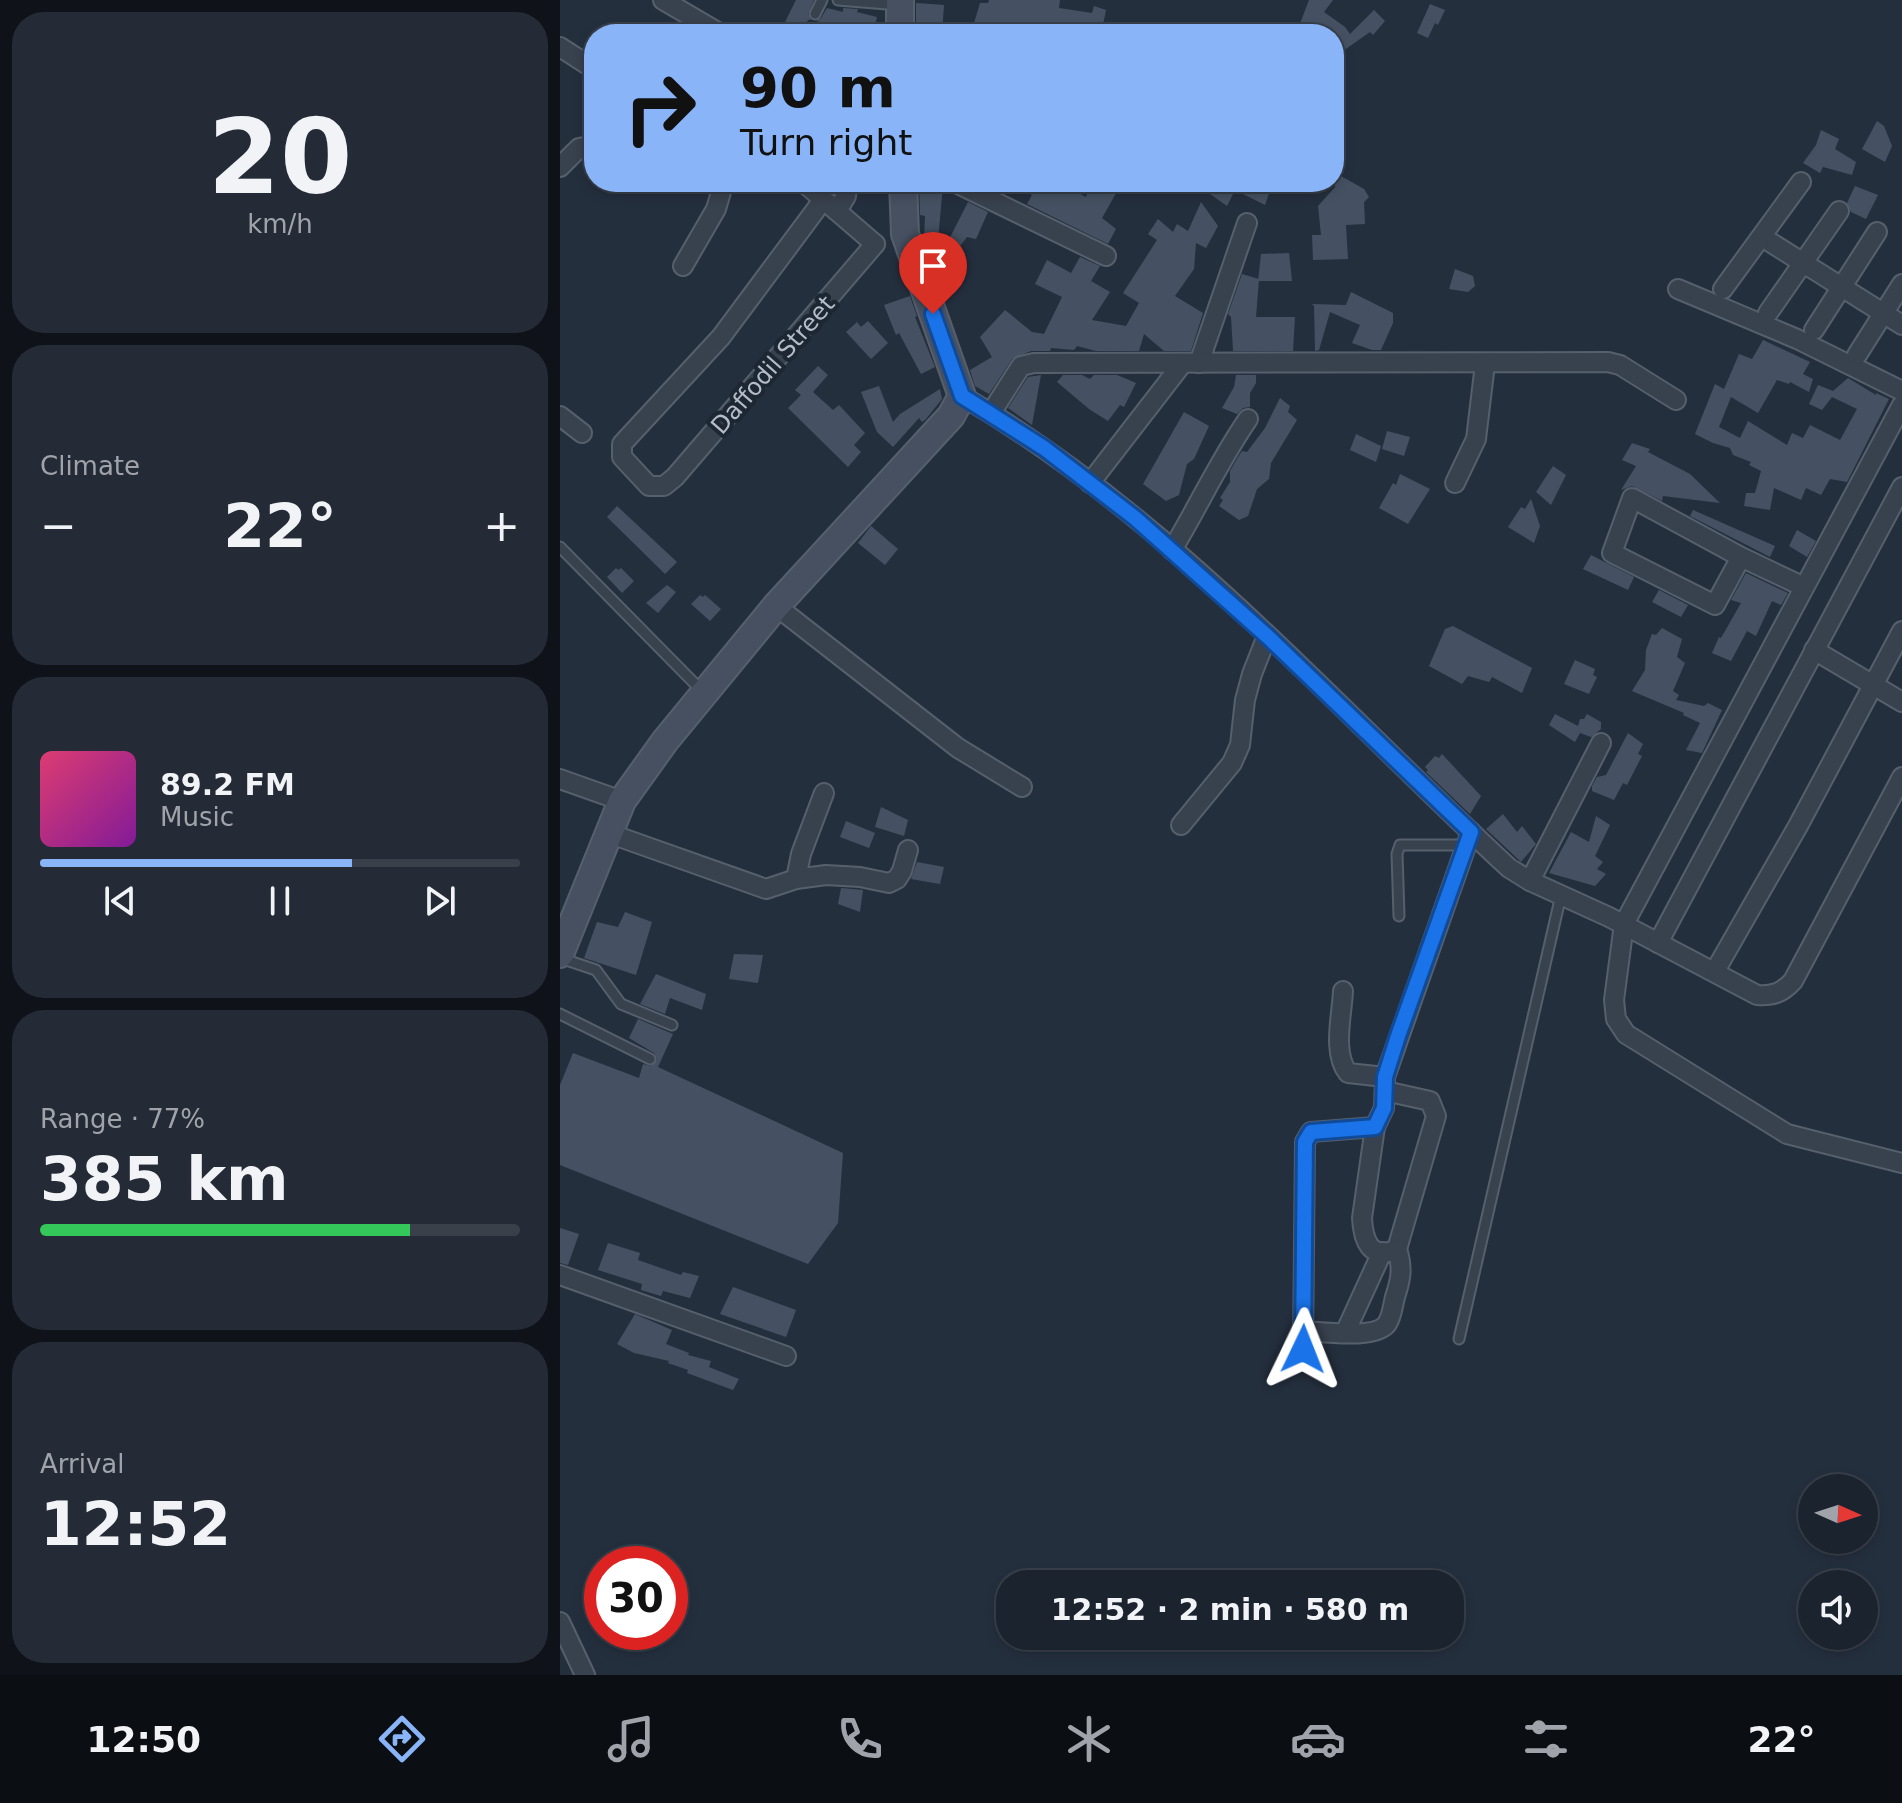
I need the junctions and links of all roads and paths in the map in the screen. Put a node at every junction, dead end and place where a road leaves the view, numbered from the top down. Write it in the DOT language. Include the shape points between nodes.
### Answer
graph roads {
  1 [pos="663,0"];
  2 [pos="822,0"];
  3 [pos="838,0"];
  4 [pos="899,3"];
  5 [pos="815,14"];
  6 [pos="704,24"];
  7 [pos="900,24"];
  8 [pos="562,54"];
  9 [pos="584,64"];
  10 [pos="584,147"];
  11 [pos="560,167"];
  12 [pos="1801,182"];
  13 [pos="721,192"];
  14 [pos="815,192"];
  15 [pos="847,192"];
  16 [pos="903,192"];
  17 [pos="975,192"];
  18 [pos="830,205"];
  19 [pos="1839,211"];
  20 [pos="1247,223"];
  21 [pos="1877,232"];
  22 [pos="905,234"];
  23 [pos="1762,237"];
  24 [pos="875,244"];
  25 [pos="1106,256"];
  26 [pos="1804,264"];
  27 [pos="683,266"];
  28 [pos="1902,284"];
  29 [pos="1841,287"];
  30 [pos="1678,289"];
  31 [pos="1723,289"];
  32 [pos="1768,313"];
  33 [pos="1884,314"];
  34 [pos="1902,325"];
  35 [pos="1814,330"];
  36 [pos="1857,355"];
  37 [pos="1190,364"];
  38 [pos="1485,364"];
  39 [pos="1902,391"];
  40 [pos="962,396"];
  41 [pos="1676,400"];
  42 [pos="1902,405"];
  43 [pos="991,413"];
  44 [pos="560,416"];
  45 [pos="1248,419"];
  46 [pos="582,433"];
  47 [pos="1090,483"];
  48 [pos="1455,483"];
  49 [pos="1902,487"];
  50 [pos="560,547"];
  51 [pos="1172,550"];
  52 [pos="1741,557"];
  53 [pos="1804,587"];
  54 [pos="776,606"];
  55 [pos="1902,631"];
  56 [pos="1267,636"];
  57 [pos="1814,650"];
  58 [pos="1873,685"];
  59 [pos="704,693"];
  60 [pos="1902,702"];
  61 [pos="1601,743"];
  62 [pos="1902,777"];
  63 [pos="560,779"];
  64 [pos="1022,787"];
  65 [pos="824,793"];
  66 [pos="622,801"];
  67 [pos="1181,825"];
  68 [pos="608,833"];
  69 [pos="1468,839"];
  70 [pos="908,850"];
  71 [pos="796,879"];
  72 [pos="1530,881"];
  73 [pos="1561,895"];
  74 [pos="1399,916"];
  75 [pos="1624,924"];
  76 [pos="1658,943"];
  77 [pos="561,951"];
  78 [pos="1715,971"];
  79 [pos="1343,991"];
  80 [pos="560,1014"];
  81 [pos="672,1025"];
  82 [pos="650,1059"];
  83 [pos="1385,1084"];
  84 [pos="1375,1127"];
  85 [pos="1902,1163"];
  86 [pos="1389,1250"];
  87 [pos="560,1275"];
  88 [pos="1345,1333"];
  89 [pos="1459,1339"];
  90 [pos="786,1356"];
  91 [pos="560,1622"];
  92 [pos="585,1675"];
  1 -- 6 [label="street"];
  2 -- 5 [label="lane"];
  3 -- 4 [label="lane"];
  4 -- 7 [label="street"];
  8 -- 9 [label="street"];
  10 -- 11 [label="street"];
  12 -- 23 [label="street"];
  13 -- 27 [label="street"];
  14 -- 18 [label="street"];
  15 -- 18 [label="street"];
  16 -- 22 [label="street"];
  17 -- 25 [label="street"];
  18 -- 24 [label="street"];
  18 -- 24 [label="street, Daffodil Street" via="721,337 622,444 622,457 649,486 668,483"];
  19 -- 26 [label="street"];
  20 -- 37 [label="street"];
  21 -- 29 [label="street"];
  22 -- 24 [label="street"];
  22 -- 40 [label="street"];
  23 -- 26 [label="street"];
  23 -- 31 [label="street"];
  26 -- 29 [label="street"];
  26 -- 32 [label="street"];
  28 -- 33 [label="street"];
  29 -- 33 [label="street"];
  29 -- 35 [label="street"];
  30 -- 39 [label="street"];
  33 -- 34 [label="street"];
  33 -- 36 [label="street"];
  37 -- 38 [label="street"];
  37 -- 43 [label="street" via="1026,363"];
  37 -- 47 [label="street"];
  38 -- 41 [label="street" via="1608,362"];
  38 -- 48 [label="street" via="1476,439"];
  40 -- 43 [label="street"];
  40 -- 54 [label="street" via="951,416"];
  42 -- 53 [label="street"];
  43 -- 47 [label="street"];
  44 -- 46 [label="street"];
  45 -- 51 [label="street"];
  47 -- 51 [label="street"];
  49 -- 57 [label="street"];
  50 -- 59 [label="lane"];
  51 -- 56 [label="street"];
  52 -- 52 [label="street" via="1715,605 1612,553 1632,498"];
  52 -- 53 [label="street"];
  53 -- 75 [label="street"];
  54 -- 59 [label="street"];
  54 -- 64 [label="street" via="958,748"];
  55 -- 58 [label="street"];
  56 -- 67 [label="street" via="1252,674 1232,763"];
  56 -- 69 [label="street"];
  57 -- 58 [label="street"];
  57 -- 76 [label="street"];
  58 -- 60 [label="street"];
  58 -- 78 [label="street"];
  59 -- 66 [label="street"];
  61 -- 72 [label="street"];
  62 -- 78 [label="street" via="1793,981 1783,991 1757,995"];
  63 -- 66 [label="street"];
  65 -- 71 [label="street"];
  66 -- 68 [label="street"];
  68 -- 71 [label="street" via="753,886 766,889"];
  68 -- 77 [label="street"];
  69 -- 72 [label="street"];
  69 -- 74 [label="lane" via="1400,845"];
  69 -- 83 [label="street"];
  70 -- 71 [label="street" via="902,871 889,883 826,875"];
  72 -- 73 [label="street"];
  73 -- 75 [label="street"];
  73 -- 89 [label="lane"];
  75 -- 76 [label="street"];
  75 -- 85 [label="street" via="1614,1000 1616,1019 1626,1034 1787,1134"];
  76 -- 78 [label="street"];
  77 -- 81 [label="lane" via="596,970 621,1004"];
  79 -- 83 [label="street" via="1341,1066"];
  80 -- 82 [label="lane"];
  83 -- 84 [label="street"];
  83 -- 86 [label="street" via="1430,1101 1436,1116"];
  84 -- 86 [label="street" via="1362,1232 1370,1248"];
  84 -- 88 [label="street" via="1311,1132 1305,1142 1304,1340"];
  86 -- 88 [label="street"];
  86 -- 88 [label="street" via="1402,1264 1402,1275 1388,1322 1382,1329"];
  87 -- 90 [label="street"];
  91 -- 92 [label="street"];
}
